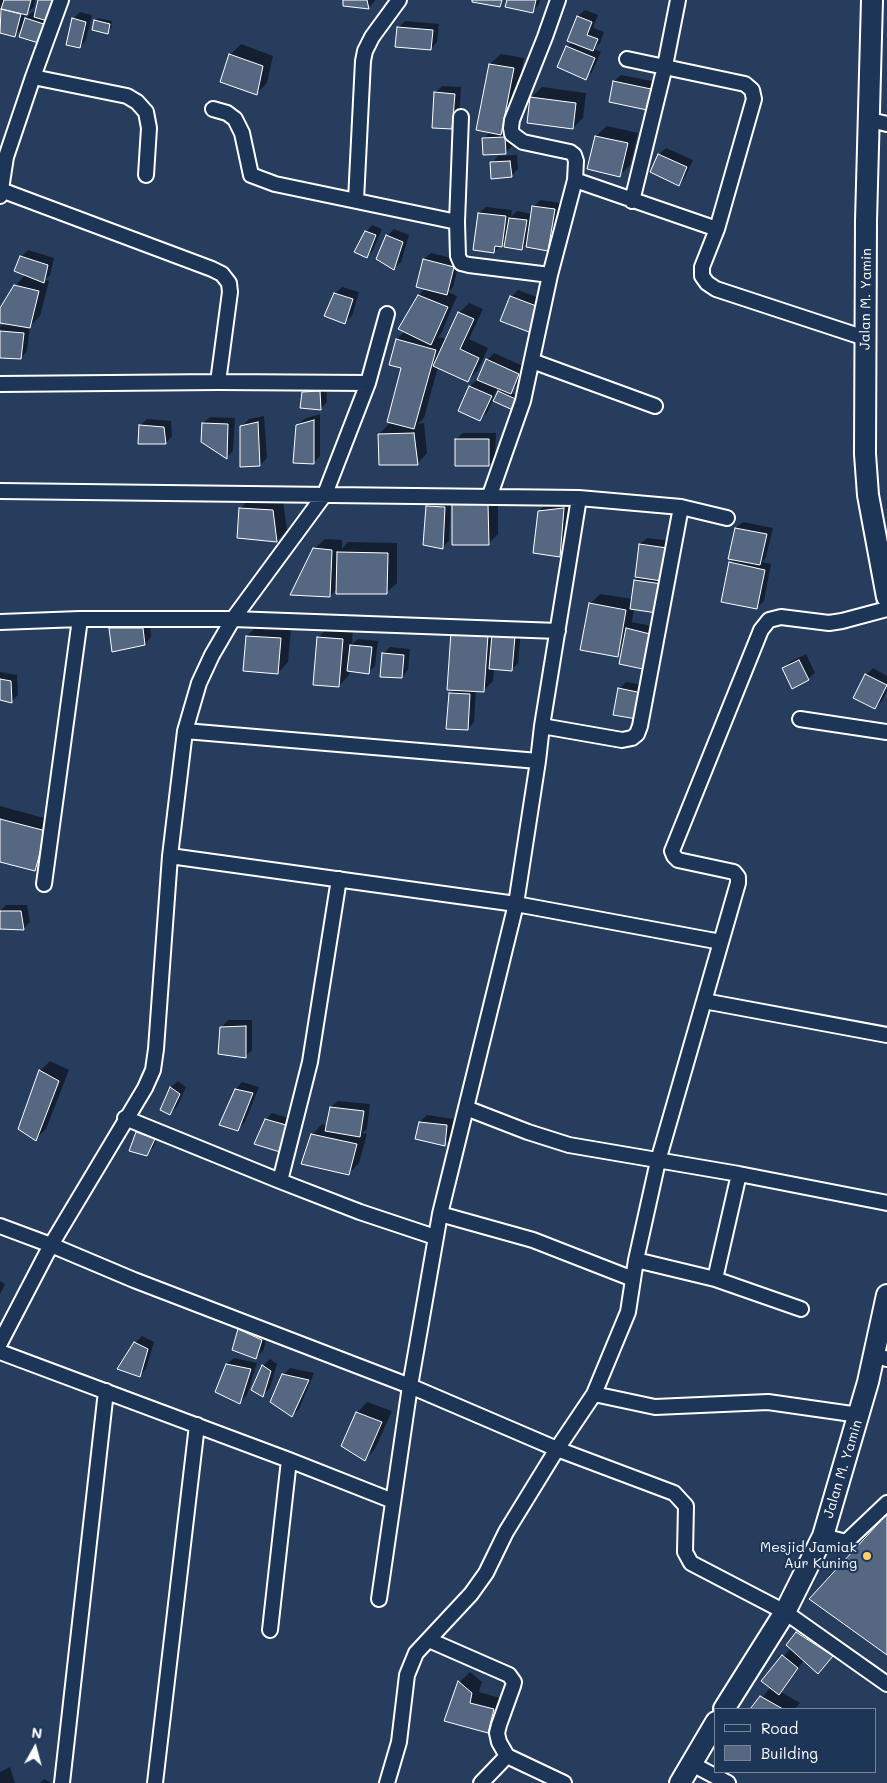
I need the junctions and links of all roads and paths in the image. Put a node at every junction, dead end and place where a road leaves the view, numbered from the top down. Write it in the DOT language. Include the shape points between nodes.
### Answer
graph roads {
  1 [pos="61,0"];
  2 [pos="399,0"];
  3 [pos="558,0"];
  4 [pos="678,0"];
  5 [pos="872,0"];
  6 [pos="628,58"];
  7 [pos="665,66"];
  8 [pos="33,77"];
  9 [pos="213,109"];
  10 [pos="461,117"];
  11 [pos="878,122"];
  12 [pos="146,175"];
  13 [pos="575,180"];
  14 [pos="0,193"];
  15 [pos="356,200"];
  16 [pos="632,201"];
  17 [pos="457,222"];
  18 [pos="717,229"];
  19 [pos="550,275"];
  20 [pos="387,314"];
  21 [pos="865,338"];
  22 [pos="532,361"];
  23 [pos="218,382"];
  24 [pos="368,383"];
  25 [pos="0,384"];
  26 [pos="654,406"];
  27 [pos="0,491"];
  28 [pos="325,494"];
  29 [pos="490,496"];
  30 [pos="579,498"];
  31 [pos="681,507"];
  32 [pos="727,518"];
  33 [pos="887,597"];
  34 [pos="887,609"];
  35 [pos="80,619"];
  36 [pos="233,619"];
  37 [pos="0,622"];
  38 [pos="558,632"];
  39 [pos="800,719"];
  40 [pos="542,726"];
  41 [pos="185,731"];
  42 [pos="887,732"];
  43 [pos="538,760"];
  44 [pos="170,856"];
  45 [pos="339,879"];
  46 [pos="44,884"];
  47 [pos="516,904"];
  48 [pos="721,942"];
  49 [pos="704,1001"];
  50 [pos="887,1035"];
  51 [pos="466,1108"];
  52 [pos="126,1118"];
  53 [pos="658,1161"];
  54 [pos="739,1174"];
  55 [pos="280,1181"];
  56 [pos="887,1204"];
  57 [pos="440,1214"];
  58 [pos="0,1226"];
  59 [pos="435,1237"];
  60 [pos="51,1244"];
  61 [pos="636,1260"];
  62 [pos="632,1279"];
  63 [pos="715,1280"];
  64 [pos="887,1295"];
  65 [pos="801,1309"];
  66 [pos="0,1343"];
  67 [pos="0,1352"];
  68 [pos="881,1357"];
  69 [pos="410,1386"];
  70 [pos="106,1391"];
  71 [pos="594,1394"];
  72 [pos="859,1415"];
  73 [pos="197,1426"];
  74 [pos="557,1449"];
  75 [pos="289,1460"];
  76 [pos="393,1502"];
  77 [pos="887,1503"];
  78 [pos="823,1536"];
  79 [pos="379,1598"];
  80 [pos="785,1612"];
  81 [pos="270,1630"];
  82 [pos="429,1640"];
  83 [pos="887,1684"];
  84 [pos="725,1708"];
  85 [pos="714,1725"];
  86 [pos="507,1756"];
  87 [pos="690,1763"];
  88 [pos="62,1783"];
  89 [pos="155,1783"];
  90 [pos="387,1783"];
  91 [pos="481,1783"];
  92 [pos="564,1783"];
  93 [pos="680,1783"];
  94 [pos="728,1783"];
  1 -- 8 [label="street"];
  2 -- 15 [label="street" via="365,51"];
  3 -- 13 [label="street" via="511,128 512,134 523,142 574,155"];
  4 -- 7 [label="street"];
  5 -- 11 [label="street, Jalan M. Yamin"];
  6 -- 7 [label="street"];
  7 -- 16 [label="street"];
  7 -- 18 [label="street" via="745,84 752,90 754,99"];
  8 -- 12 [label="street" via="127,96 137,102 146,112 149,128"];
  8 -- 14 [label="street" via="6,157"];
  9 -- 15 [label="street" via="235,119 242,132 251,175 274,184"];
  10 -- 17 [label="street"];
  11 -- 21 [label="street, Jalan M. Yamin"];
  13 -- 16 [label="street"];
  13 -- 19 [label="street"];
  14 -- 23 [label="street" via="222,274 229,283 230,292"];
  15 -- 17 [label="street"];
  16 -- 18 [label="street"];
  17 -- 19 [label="street" via="461,263"];
  18 -- 21 [label="street" via="702,267 702,276 707,283"];
  19 -- 22 [label="street"];
  20 -- 24 [label="street"];
  21 -- 33 [label="street, Jalan M. Yamin" via="868,496"];
  22 -- 26 [label="street"];
  22 -- 29 [label="street" via="523,401"];
  23 -- 24 [label="street"];
  23 -- 25 [label="street"];
  24 -- 28 [label="street"];
  27 -- 28 [label="street"];
  28 -- 29 [label="street"];
  28 -- 36 [label="street"];
  29 -- 30 [label="street"];
  30 -- 31 [label="street"];
  30 -- 38 [label="street"];
  31 -- 32 [label="street"];
  31 -- 40 [label="street" via="637,734 622,740"];
  34 -- 48 [label="street" via="828,623 781,617 769,620 761,630 672,851 678,860 727,869 738,877"];
  35 -- 36 [label="street"];
  35 -- 37 [label="street"];
  35 -- 46 [label="street"];
  36 -- 38 [label="street"];
  36 -- 41 [label="street" via="199,683"];
  38 -- 40 [label="street"];
  39 -- 42 [label="street"];
  40 -- 43 [label="street"];
  41 -- 43 [label="street"];
  41 -- 44 [label="street"];
  43 -- 47 [label="street"];
  44 -- 45 [label="street"];
  44 -- 52 [label="street" via="156,1049 145,1088"];
  45 -- 47 [label="street"];
  45 -- 55 [label="street" via="310,1062"];
  47 -- 48 [label="street"];
  47 -- 51 [label="street"];
  48 -- 49 [label="street"];
  49 -- 50 [label="street"];
  49 -- 53 [label="street"];
  51 -- 53 [label="street" via="569,1145"];
  51 -- 57 [label="street"];
  52 -- 55 [label="street"];
  52 -- 60 [label="street"];
  53 -- 54 [label="street"];
  53 -- 61 [label="street"];
  54 -- 56 [label="street"];
  54 -- 63 [label="street"];
  55 -- 59 [label="street"];
  57 -- 59 [label="street"];
  57 -- 62 [label="street" via="534,1240"];
  58 -- 60 [label="street"];
  59 -- 69 [label="street"];
  60 -- 66 [label="street"];
  60 -- 69 [label="street" via="134,1280"];
  61 -- 62 [label="street"];
  61 -- 63 [label="street"];
  62 -- 71 [label="street" via="628,1312"];
  63 -- 65 [label="street"];
  64 -- 68 [label="street, Jalan M. Yamin"];
  67 -- 70 [label="street"];
  68 -- 72 [label="street, Jalan M. Yamin"];
  69 -- 74 [label="street"];
  69 -- 76 [label="street"];
  70 -- 73 [label="street"];
  70 -- 88 [label="street"];
  71 -- 72 [label="street" via="656,1407 768,1402"];
  71 -- 74 [label="street"];
  72 -- 78 [label="street, Jalan M. Yamin"];
  73 -- 75 [label="street"];
  73 -- 89 [label="street"];
  74 -- 80 [label="street" via="674,1493 686,1506 685,1552 691,1563"];
  74 -- 82 [label="street" via="506,1532 479,1584"];
  75 -- 76 [label="street"];
  75 -- 81 [label="street"];
  76 -- 79 [label="street"];
  77 -- 78 [label="street" via="846,1542"];
  78 -- 80 [label="street, Jalan M. Yamin"];
  80 -- 83 [label="street"];
  80 -- 84 [label="street, Jalan M. Yamin"];
  82 -- 86 [label="street" via="512,1678 512,1691 497,1733"];
  82 -- 90 [label="street" via="416,1653 407,1675 399,1742"];
  85 -- 87 [label="street"];
  86 -- 91 [label="street"];
  86 -- 92 [label="street"];
  87 -- 93 [label="street"];
  87 -- 94 [label="street"];
}
